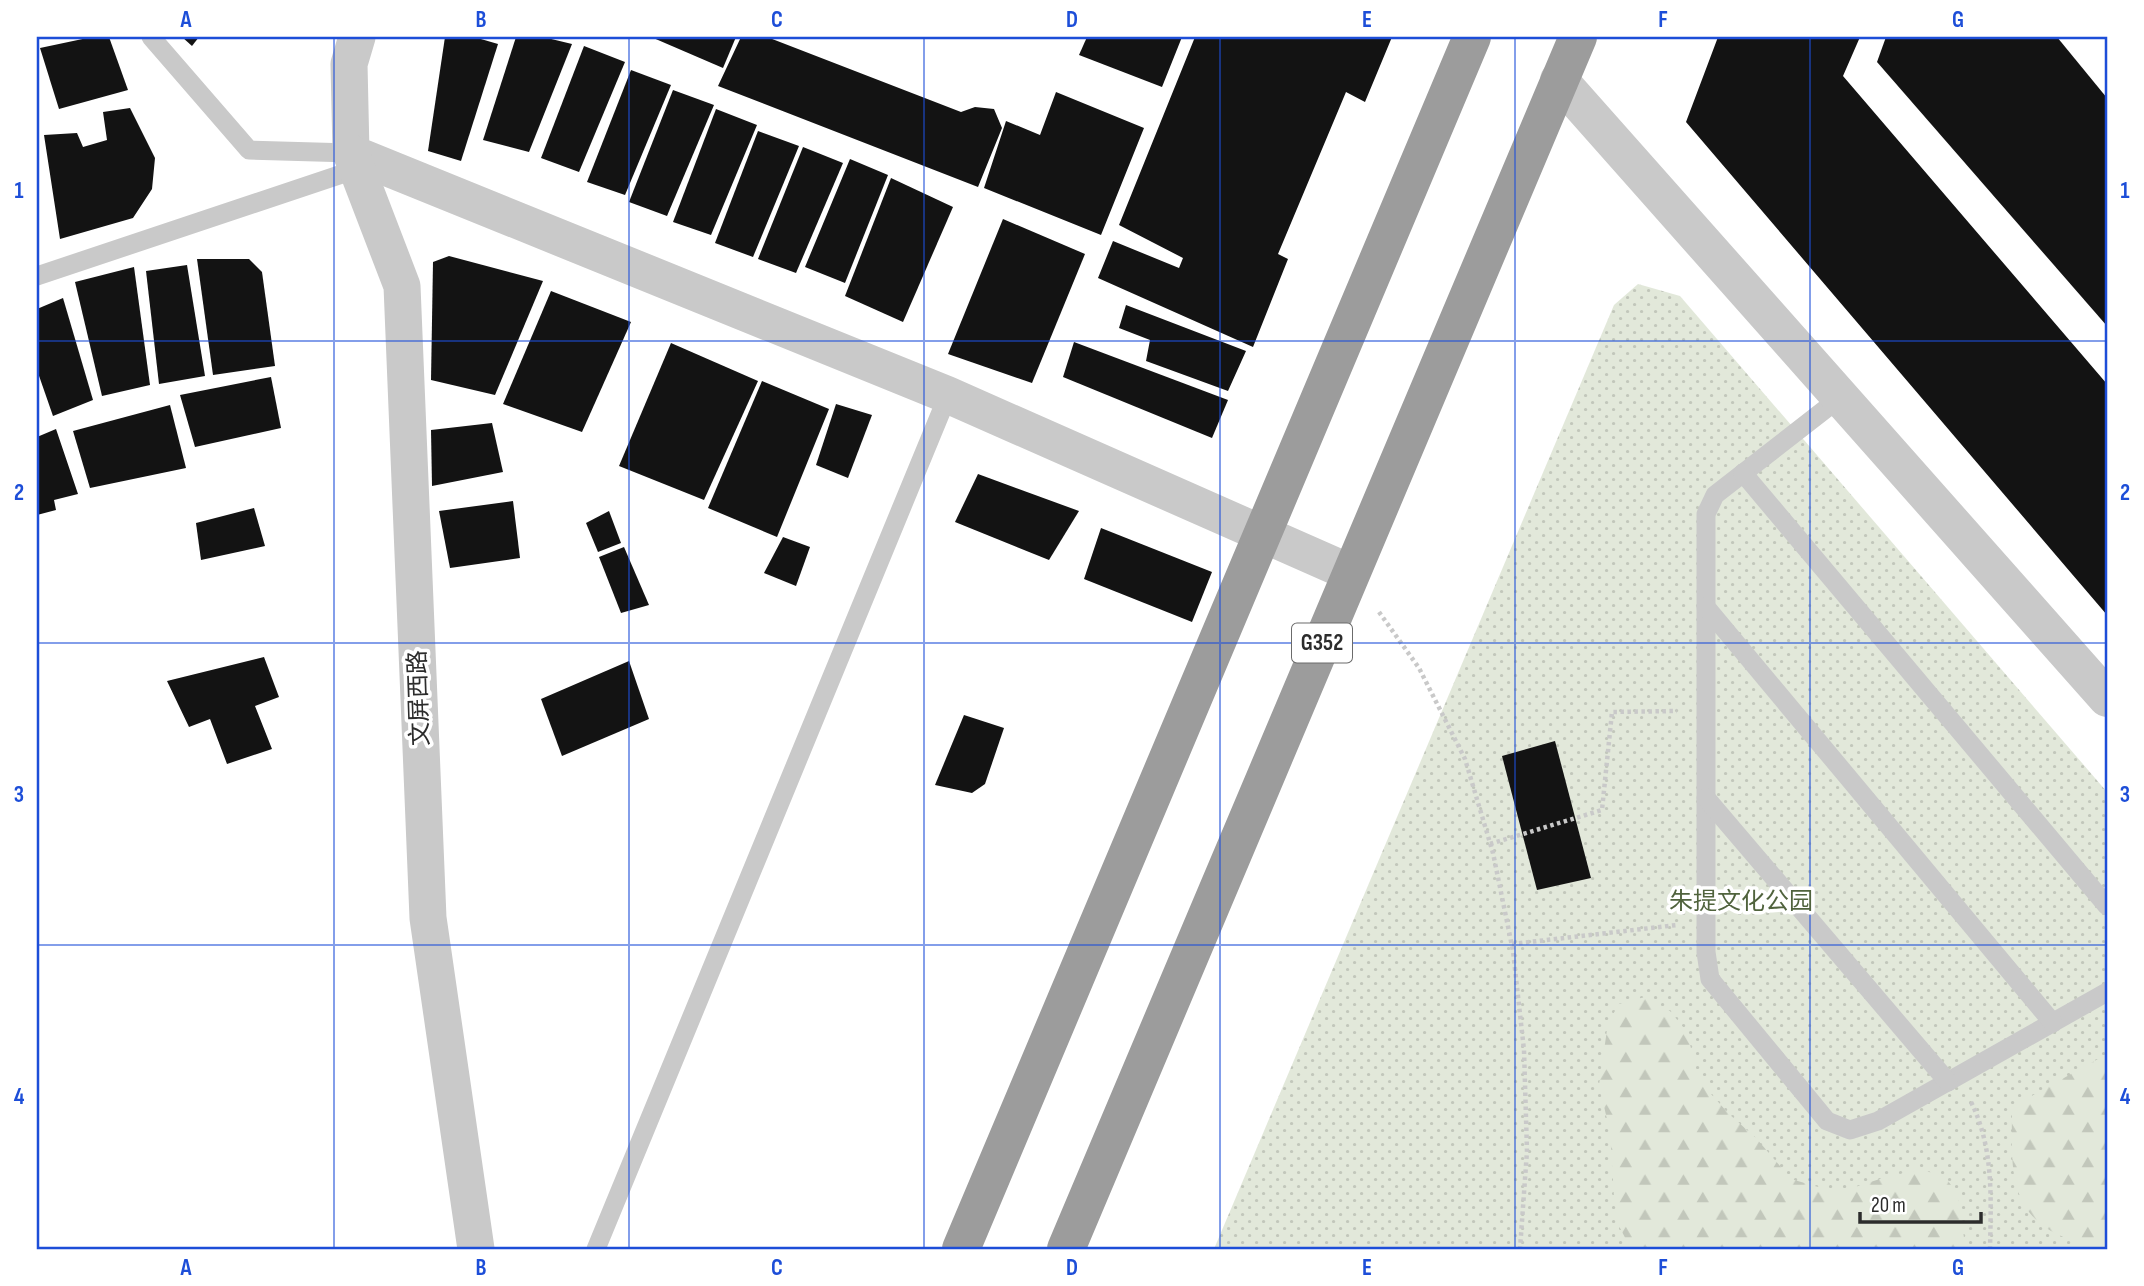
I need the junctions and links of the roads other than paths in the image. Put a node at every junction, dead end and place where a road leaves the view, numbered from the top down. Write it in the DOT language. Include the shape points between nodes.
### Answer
graph roads {
  1 [pos="151,37"];
  2 [pos="357,37"];
  3 [pos="1472,37"];
  4 [pos="1578,37"];
  5 [pos="1559,80"];
  6 [pos="354,161"];
  7 [pos="37,276"];
  8 [pos="948,395"];
  9 [pos="1840,397"];
  10 [pos="1743,474"];
  11 [pos="1263,534"];
  12 [pos="1351,573"];
  13 [pos="1706,607"];
  14 [pos="2107,698"];
  15 [pos="1706,798"];
  16 [pos="2107,906"];
  17 [pos="2107,992"];
  18 [pos="2053,1023"];
  19 [pos="1953,1079"];
  20 [pos="476,1249"];
  21 [pos="596,1249"];
  22 [pos="961,1249"];
  23 [pos="1066,1249"];
  1 -- 6 [label="lane" via="249,150"];
  2 -- 6 [label="street, 文屏西路" via="349,64"];
  3 -- 11 [label="highway"];
  4 -- 5 [label="highway, G352"];
  5 -- 9 [label="street"];
  5 -- 12 [label="highway, G352"];
  6 -- 7 [label="lane"];
  6 -- 8 [label="street"];
  6 -- 20 [label="street, 文屏西路" via="402,286 428,918"];
  8 -- 11 [label="street"];
  8 -- 21 [label="lane"];
  9 -- 10 [label="lane"];
  9 -- 14 [label="street"];
  10 -- 13 [label="lane" via="1715,495 1706,514"];
  10 -- 16 [label="lane"];
  11 -- 12 [label="street"];
  11 -- 22 [label="highway"];
  12 -- 23 [label="highway, G352"];
  13 -- 15 [label="lane"];
  13 -- 18 [label="lane"];
  15 -- 19 [label="lane"];
  15 -- 19 [label="lane" via="1705,921 1710,979 1827,1121 1850,1130 1869,1124"];
  17 -- 18 [label="lane"];
  18 -- 19 [label="lane"];
}
